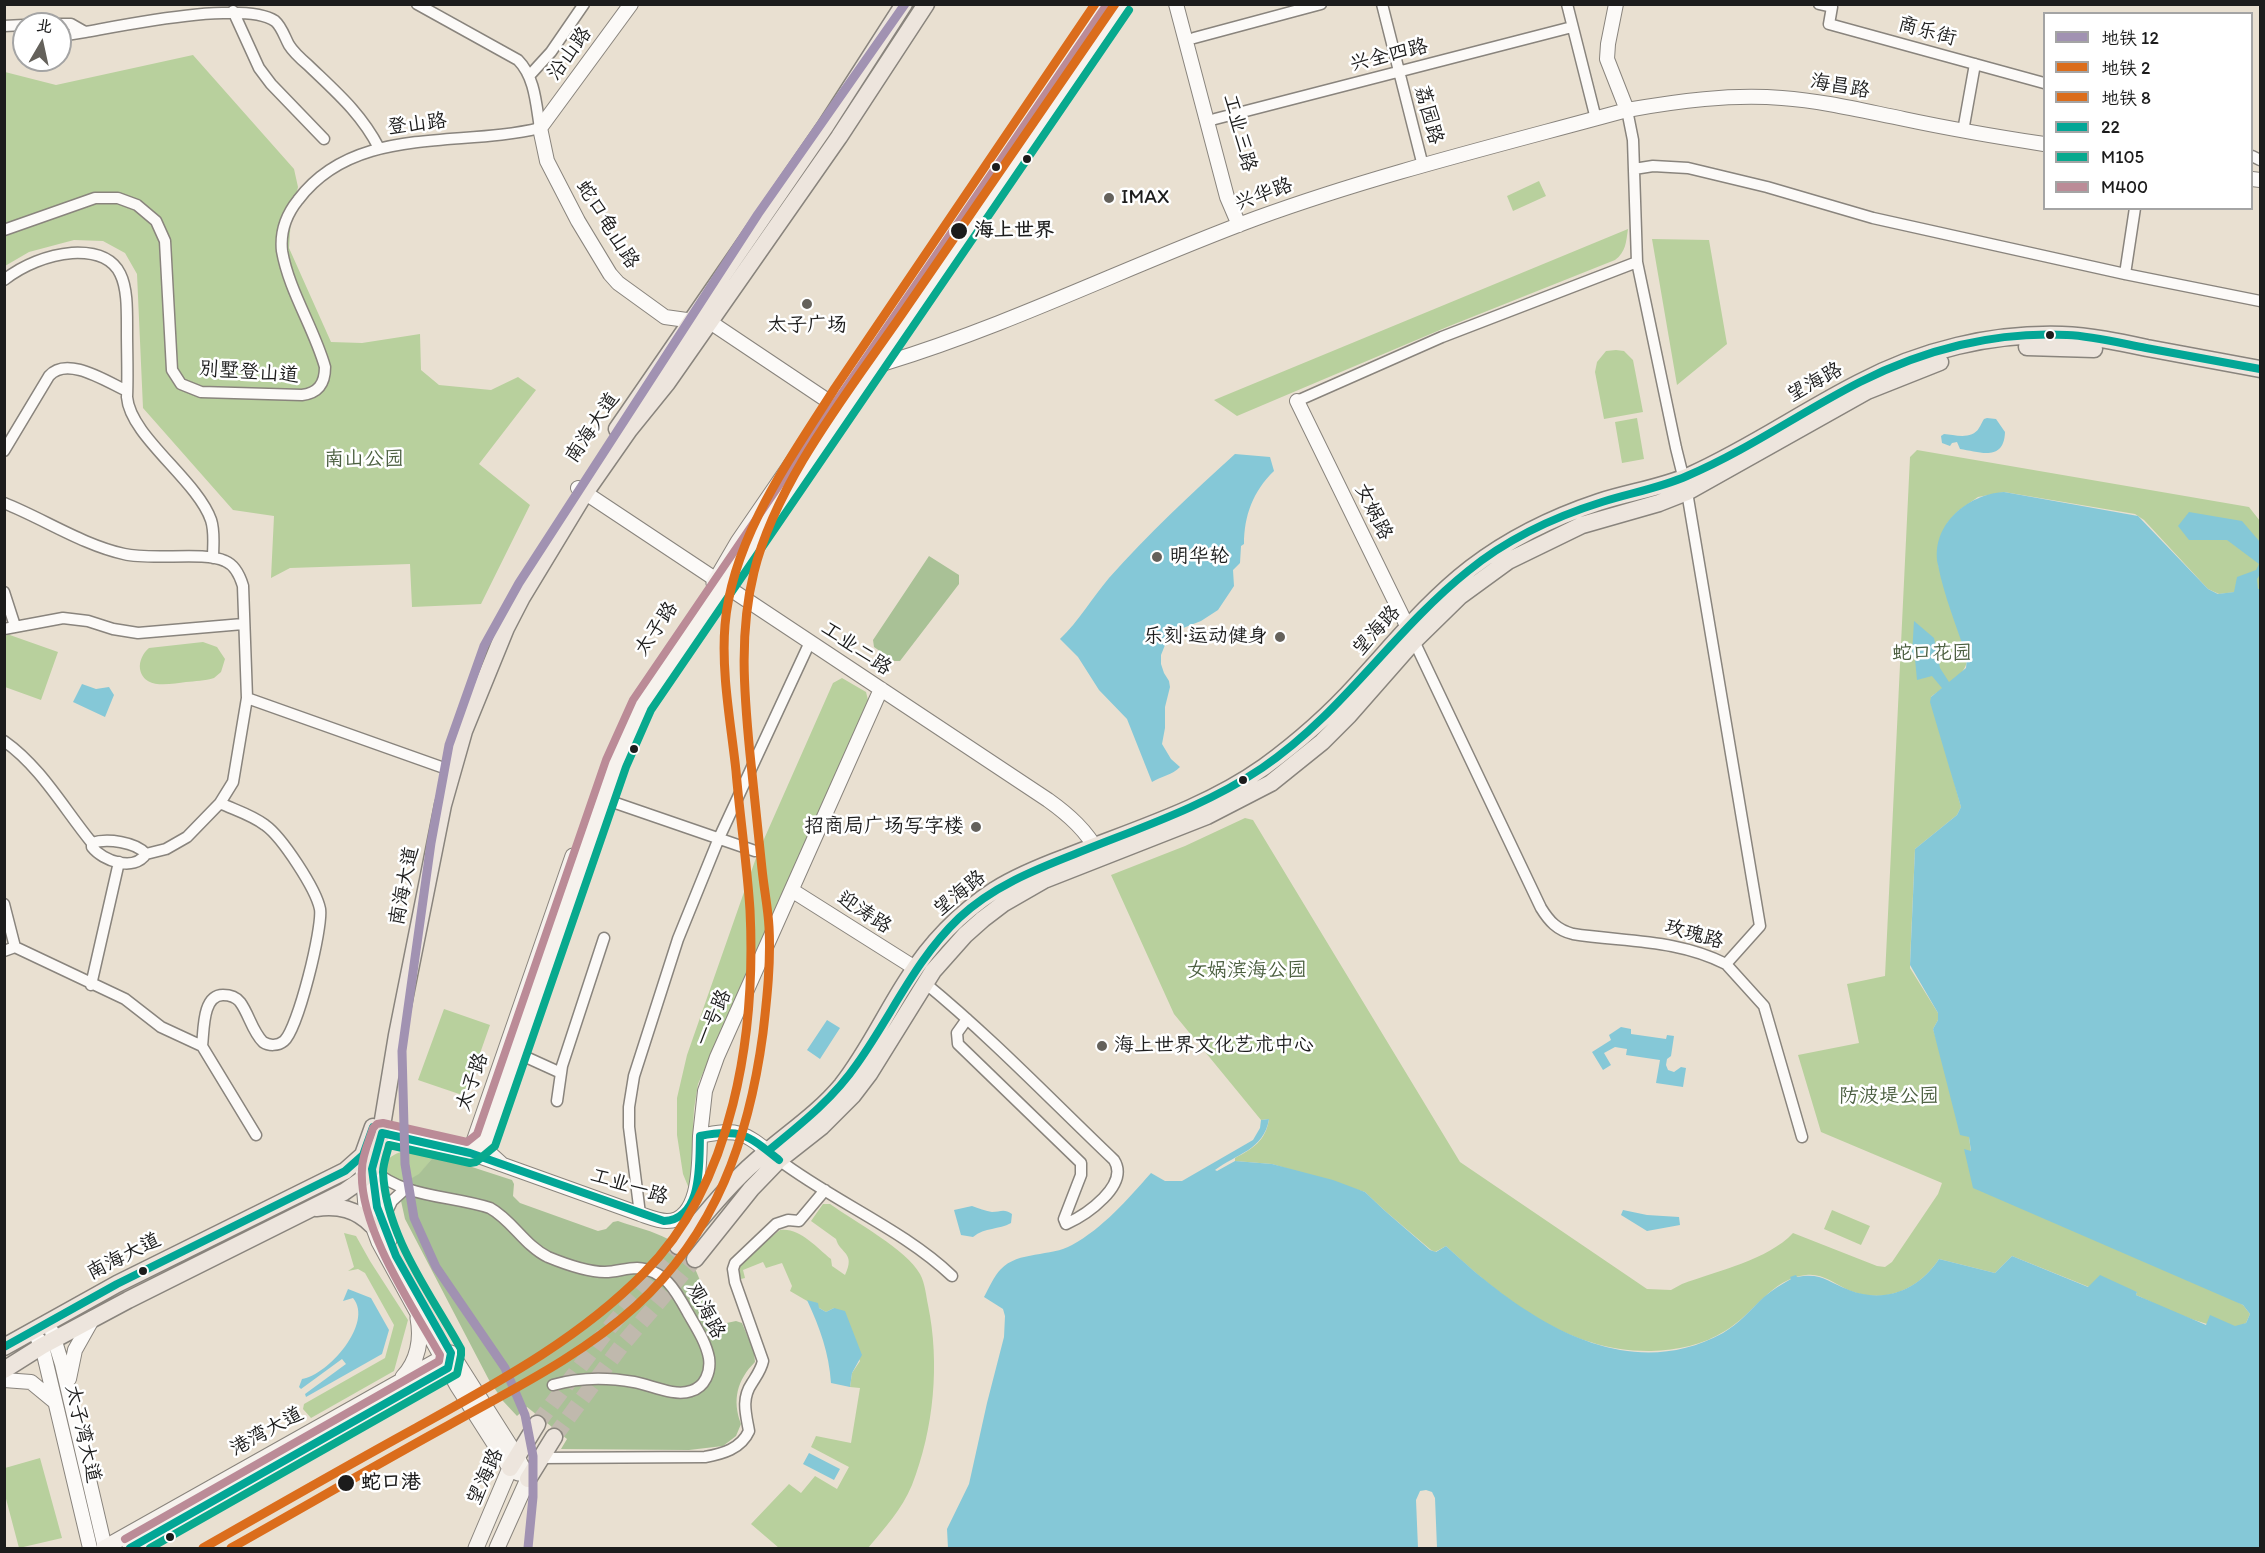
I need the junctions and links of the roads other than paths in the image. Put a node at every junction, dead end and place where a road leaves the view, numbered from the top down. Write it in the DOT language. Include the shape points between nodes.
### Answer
graph roads {
  1 [pos="417,4"];
  2 [pos="584,4"];
  3 [pos="631,4"];
  4 [pos="904,4"];
  5 [pos="926,4"];
  6 [pos="1107,4"];
  7 [pos="1120,4"];
  8 [pos="1176,4"];
  9 [pos="1186,4"];
  10 [pos="1321,4"];
  11 [pos="1382,4"];
  12 [pos="1567,4"];
  13 [pos="1616,4"];
  14 [pos="1819,4"];
  15 [pos="1833,6"];
  16 [pos="233,11"];
  17 [pos="72,25"];
  18 [pos="1572,27"];
  19 [pos="86,32"];
  20 [pos="72,34"];
  21 [pos="1194,38"];
  22 [pos="1975,64"];
  23 [pos="1398,72"];
  24 [pos="530,75"];
  25 [pos="2043,83"];
  26 [pos="1627,110"];
  27 [pos="1215,119"];
  28 [pos="1596,119"];
  29 [pos="540,128"];
  30 [pos="1963,131"];
  31 [pos="324,139"];
  32 [pos="2043,144"];
  33 [pos="379,148"];
  34 [pos="1423,165"];
  35 [pos="1634,169"];
  36 [pos="308,186"];
  37 [pos="2135,210"];
  38 [pos="1239,225"];
  39 [pos="4,230"];
  40 [pos="1637,262"];
  41 [pos="2125,274"];
  42 [pos="4,280"];
  43 [pos="2260,301"];
  44 [pos="690,321"];
  45 [pos="708,323"];
  46 [pos="894,337"];
  47 [pos="925,351"];
  48 [pos="2260,369"];
  49 [pos="871,370"];
  50 [pos="2260,379"];
  51 [pos="127,391"];
  52 [pos="1297,401"];
  53 [pos="834,405"];
  54 [pos="4,451"];
  55 [pos="1685,485"];
  56 [pos="581,490"];
  57 [pos="4,503"];
  58 [pos="213,558"];
  59 [pos="720,582"];
  60 [pos="4,592"];
  61 [pos="243,624"];
  62 [pos="10,627"];
  63 [pos="1411,634"];
  64 [pos="810,642"];
  65 [pos="881,689"];
  66 [pos="247,698"];
  67 [pos="4,741"];
  68 [pos="444,768"];
  69 [pos="604,799"];
  70 [pos="220,803"];
  71 [pos="719,838"];
  72 [pos="92,843"];
  73 [pos="755,851"];
  74 [pos="1098,851"];
  75 [pos="146,854"];
  76 [pos="119,862"];
  77 [pos="793,891"];
  78 [pos="4,904"];
  79 [pos="604,938"];
  80 [pos="10,949"];
  81 [pos="1726,964"];
  82 [pos="915,968"];
  83 [pos="925,983"];
  84 [pos="91,984"];
  85 [pos="967,1018"];
  86 [pos="202,1046"];
  87 [pos="517,1053"];
  88 [pos="561,1073"];
  89 [pos="557,1101"];
  90 [pos="380,1128"];
  91 [pos="256,1135"];
  92 [pos="482,1135"];
  93 [pos="700,1136"];
  94 [pos="1803,1137"];
  95 [pos="466,1148"];
  96 [pos="773,1155"];
  97 [pos="500,1163"];
  98 [pos="366,1167"];
  99 [pos="404,1190"];
  100 [pos="825,1190"];
  101 [pos="309,1209"];
  102 [pos="640,1214"];
  103 [pos="377,1224"];
  104 [pos="678,1246"];
  105 [pos="695,1259"];
  106 [pos="952,1276"];
  107 [pos="417,1312"];
  108 [pos="93,1318"];
  109 [pos="40,1326"];
  110 [pos="49,1342"];
  111 [pos="4,1347"];
  112 [pos="447,1360"];
  113 [pos="4,1370"];
  114 [pos="4,1380"];
  115 [pos="400,1382"];
  116 [pos="553,1385"];
  117 [pos="68,1390"];
  118 [pos="54,1401"];
  119 [pos="537,1424"];
  120 [pos="554,1437"];
  121 [pos="539,1458"];
  122 [pos="513,1463"];
  123 [pos="528,1479"];
  124 [pos="90,1548"];
  125 [pos="104,1548"];
  126 [pos="130,1548"];
  127 [pos="476,1548"];
  128 [pos="497,1548"];
  1 -- 24 [label="street" via="518,60"];
  2 -- 24 [label="street"];
  3 -- 29 [label="street, 沿山路"];
  4 -- 44 [label="main road, 南海大道" via="825,127"];
  5 -- 45 [label="main road, 南海大道" via="832,147"];
  6 -- 53 [label="main road, 太子路"];
  7 -- 46 [label="main road, 太子路"];
  8 -- 38 [label="street, 工业三路" via="1227,197"];
  9 -- 21 [label="street, 工业三路"];
  10 -- 21 [label="street"];
  11 -- 23 [label="street, 荔园路"];
  12 -- 18 [label="street"];
  13 -- 26 [label="street" via="1607,59"];
  14 -- 15 [label="street, 商乐街"];
  15 -- 22 [label="street, 商乐街" via="1829,24"];
  16 -- 19 [label="street" via="191,13"];
  16 -- 31 [label="street" via="259,69"];
  16 -- 33 [label="street" via="262,15 275,22 295,53 356,111"];
  17 -- 19 [label="street"];
  18 -- 23 [label="street, 兴全四路"];
  18 -- 28 [label="street"];
  19 -- 20 [label="street"];
  21 -- 27 [label="street, 工业三路"];
  22 -- 25 [label="street, 商乐街"];
  22 -- 30 [label="street"];
  23 -- 27 [label="street, 兴全四路"];
  23 -- 34 [label="street, 荔园路"];
  24 -- 29 [label="street"];
  26 -- 28 [label="street, 兴华路"];
  26 -- 30 [label="street, 海昌路" via="1701,99 1780,98 1817,101"];
  26 -- 35 [label="street"];
  27 -- 38 [label="street, 工业三路"];
  28 -- 34 [label="street, 兴华路"];
  29 -- 33 [label="street, 登山路"];
  29 -- 44 [label="street, 蛇口龟山路" via="547,161 610,274 628,292 665,317"];
  30 -- 32 [label="street, 海昌路"];
  33 -- 36 [label="street, 登山路" via="338,163"];
  34 -- 38 [label="street, 兴华路" via="1346,186"];
  35 -- 40 [label="street"];
  35 -- 41 [label="street" via="1688,168 1873,218"];
  36 -- 39 [label="street, 别墅登山道" via="285,220 281,235 286,267 325,367 325,377 312,394 201,392 181,384 172,370 165,241 156,221 137,205 118,198 95,198"];
  37 -- 41 [label="street"];
  38 -- 47 [label="street, 兴华路"];
  40 -- 52 [label="street" via="1442,337"];
  40 -- 55 [label="street"];
  41 -- 43 [label="street"];
  42 -- 51 [label="street" via="38,261 67,254 99,256 114,265 123,276 127,293"];
  44 -- 45 [label="street, 蛇口龟山路"];
  44 -- 56 [label="main road, 南海大道"];
  45 -- 53 [label="street"];
  45 -- 56 [label="main road, 南海大道" via="667,383"];
  46 -- 47 [label="street" via="900,347"];
  46 -- 49 [label="main road, 太子路"];
  47 -- 49 [label="street, 兴华路"];
  48 -- 55 [label="main road, 望海路" via="2074,336 2038,335 1969,343 1900,363 1860,382 1713,464"];
  49 -- 59 [label="main road, 太子路"];
  50 -- 55 [label="main road, 望海路" via="2096,349 2026,347 1985,351 1933,364 1867,391"];
  51 -- 54 [label="street" via="73,368 57,369"];
  51 -- 58 [label="street" via="136,422 206,510 213,526"];
  52 -- 63 [label="street, 女娲路"];
  53 -- 59 [label="main road, 太子路" via="738,542"];
  55 -- 63 [label="main road, 望海路" via="1655,488 1598,503 1497,549 1468,570"];
  55 -- 81 [label="street, 玫瑰路" via="1760,926"];
  56 -- 59 [label="street, 工业二路"];
  56 -- 68 [label="main road, 南海大道" via="530,564 498,625 469,692"];
  56 -- 90 [label="main road, 南海大道" via="516,607 464,731 435,842"];
  57 -- 58 [label="street" via="123,554"];
  58 -- 61 [label="street" via="226,561 240,576"];
  59 -- 64 [label="street, 工业二路"];
  59 -- 69 [label="main road, 太子路" via="642,705"];
  59 -- 92 [label="main road, 太子路" via="634,700 615,737"];
  60 -- 62 [label="street"];
  61 -- 62 [label="street" via="138,633 63,618"];
  61 -- 66 [label="street"];
  63 -- 74 [label="main road, 望海路" via="1311,730 1235,794"];
  63 -- 81 [label="street, 玫瑰路" via="1548,920 1573,934 1669,945"];
  64 -- 65 [label="street, 工业二路"];
  64 -- 71 [label="street"];
  65 -- 74 [label="street, 工业二路" via="1063,810"];
  65 -- 77 [label="street, 一号路"];
  66 -- 68 [label="street"];
  66 -- 70 [label="street" via="236,771"];
  67 -- 72 [label="street" via="34,768"];
  68 -- 90 [label="main road, 南海大道" via="390,1022"];
  69 -- 71 [label="street"];
  69 -- 87 [label="main road, 太子路"];
  70 -- 75 [label="street" via="182,840"];
  70 -- 86 [label="street" via="265,825 278,837 315,894 320,925 296,1020 286,1039 275,1044 263,1042 240,1002 233,996 220,995 207,1009"];
  71 -- 73 [label="street"];
  71 -- 102 [label="street" via="678,939 631,1091 629,1127"];
  72 -- 75 [label="street" via="125,844"];
  72 -- 76 [label="street" via="97,853"];
  74 -- 82 [label="main road, 望海路" via="1035,869 996,889 958,919"];
  74 -- 83 [label="main road, 望海路" via="1004,903 965,934"];
  75 -- 76 [label="street" via="136,862"];
  76 -- 84 [label="street"];
  77 -- 82 [label="street, 迎涛路"];
  77 -- 93 [label="street, 一号路" via="710,1076 702,1105"];
  78 -- 80 [label="street"];
  79 -- 88 [label="street"];
  80 -- 84 [label="street"];
  81 -- 94 [label="street" via="1764,1006"];
  82 -- 96 [label="main road, 望海路" via="841,1086"];
  83 -- 85 [label="street"];
  83 -- 96 [label="main road, 望海路" via="853,1095 821,1127"];
  84 -- 86 [label="street" via="125,999 161,1028"];
  85 -- 85 [label="street" via="1118,1165 1116,1182 1079,1218 1066,1224 1064,1219 1081,1175 1081,1163 958,1044 957,1033"];
  86 -- 91 [label="street"];
  87 -- 88 [label="street"];
  87 -- 92 [label="main road, 太子路"];
  88 -- 89 [label="street"];
  90 -- 95 [label="street, 工业一路"];
  90 -- 98 [label="main road, 南海大道"];
  92 -- 95 [label="main road"];
  92 -- 97 [label="main road" via="489,1153"];
  93 -- 96 [label="street" via="731,1131 747,1136"];
  93 -- 102 [label="street, 工业一路" via="698,1186 688,1208 668,1221"];
  95 -- 97 [label="street, 工业一路"];
  96 -- 100 [label="street"];
  96 -- 104 [label="main road, 望海路" via="731,1185"];
  96 -- 105 [label="main road, 望海路"];
  97 -- 102 [label="street, 工业一路"];
  98 -- 99 [label="street, 观海路"];
  98 -- 101 [label="main road, 南海大道" via="344,1192"];
  98 -- 103 [label="main road" via="366,1208"];
  98 -- 109 [label="main road, 南海大道" via="345,1171"];
  99 -- 103 [label="street"];
  99 -- 116 [label="street, 观海路" via="490,1208 546,1256 567,1264 605,1272 651,1270 676,1291 703,1339 709,1358 704,1383 685,1393 604,1378"];
  100 -- 106 [label="street"];
  100 -- 121 [label="street" via="799,1221 776,1224 733,1269 763,1361 747,1394 744,1412 748,1431 742,1442 705,1457"];
  101 -- 103 [label="main road" via="348,1209"];
  101 -- 108 [label="main road, 南海大道"];
  103 -- 107 [label="main road"];
  103 -- 112 [label="main road"];
  107 -- 112 [label="main road"];
  107 -- 115 [label="main road" via="418,1348"];
  108 -- 110 [label="main road, 南海大道"];
  108 -- 117 [label="street" via="72,1359"];
  109 -- 110 [label="street"];
  109 -- 111 [label="main road, 南海大道"];
  110 -- 113 [label="main road, 南海大道"];
  110 -- 117 [label="street, 太子湾大道"];
  110 -- 118 [label="street, 太子湾大道"];
  112 -- 115 [label="main road, 港湾大道"];
  112 -- 122 [label="main road"];
  112 -- 126 [label="main road, 港湾大道"];
  114 -- 118 [label="street" via="31,1382"];
  115 -- 125 [label="main road, 港湾大道"];
  117 -- 125 [label="street, 太子湾大道"];
  118 -- 124 [label="street, 太子湾大道"];
  119 -- 122 [label="main road, 望海路"];
  120 -- 121 [label="main road, 望海路"];
  121 -- 123 [label="main road, 望海路"];
  122 -- 123 [label="main road"];
  122 -- 127 [label="main road, 望海路"];
  123 -- 128 [label="main road, 望海路"];
}
